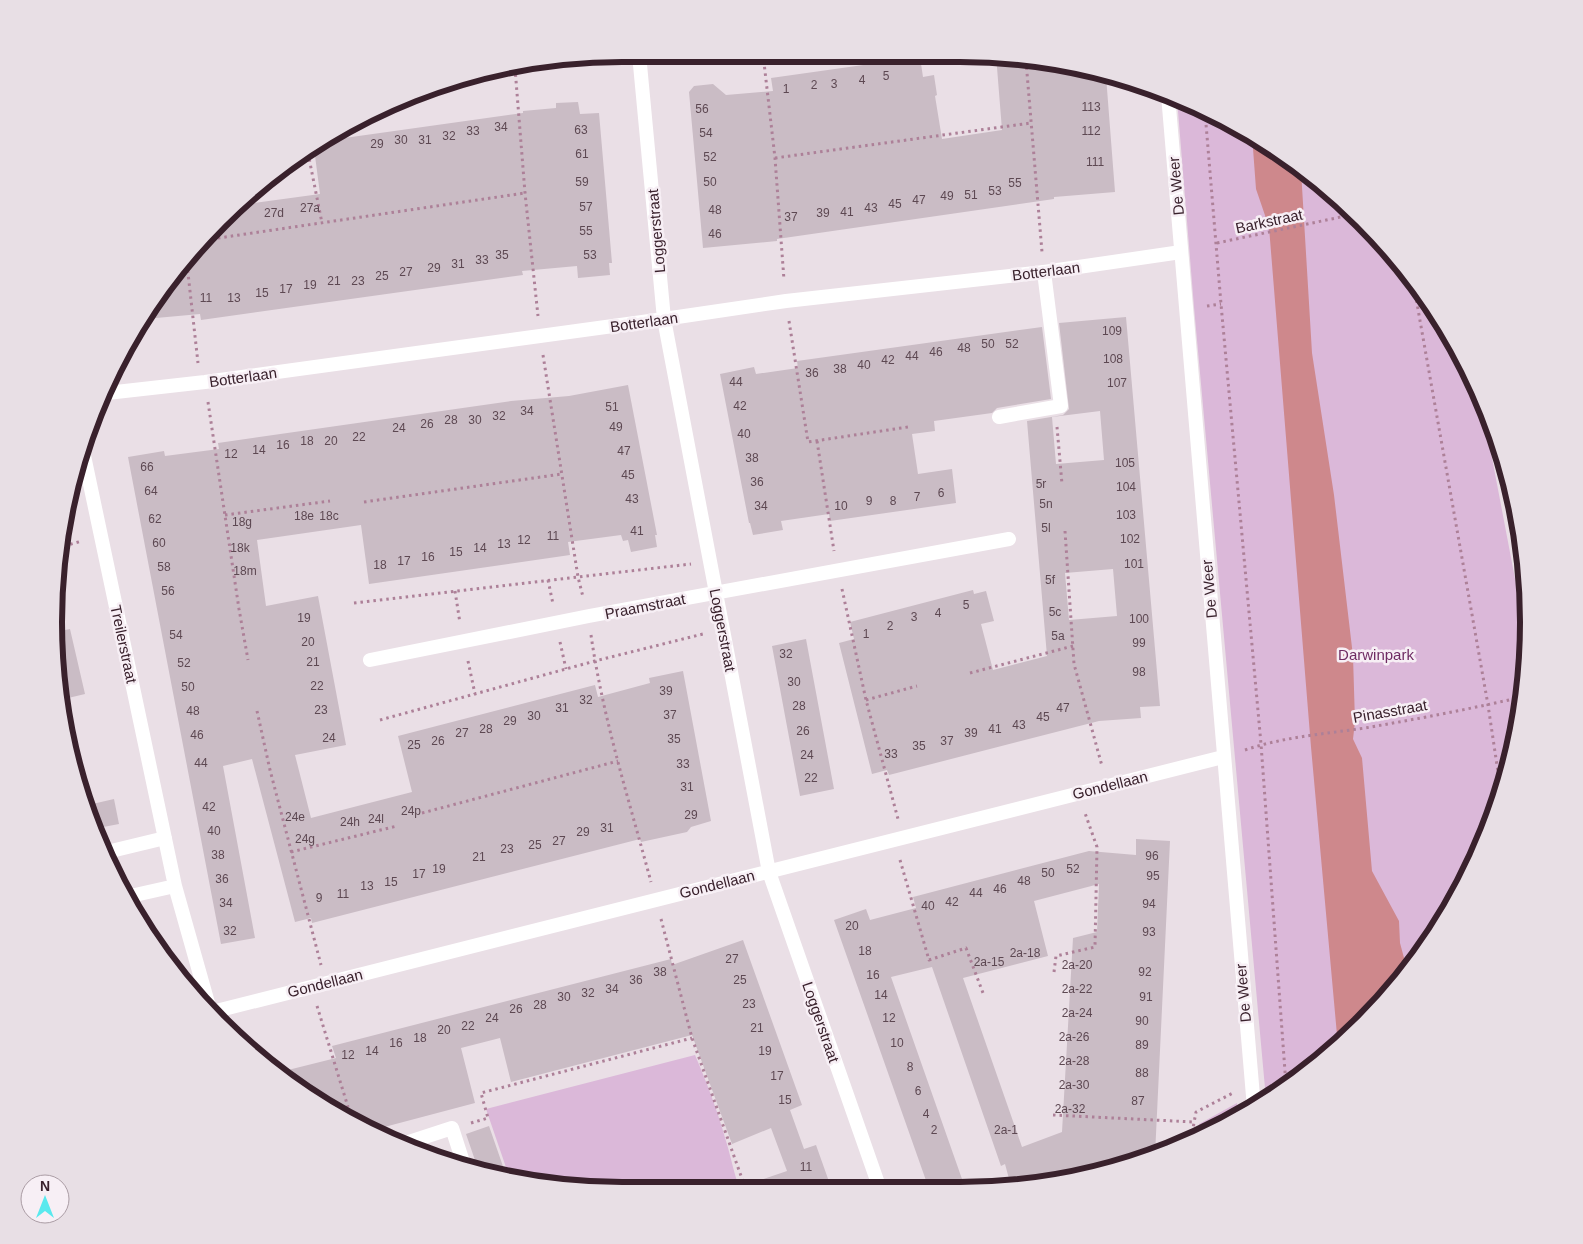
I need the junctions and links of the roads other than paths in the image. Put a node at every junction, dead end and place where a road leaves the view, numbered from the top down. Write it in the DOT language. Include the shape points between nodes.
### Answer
graph roads {
  1 [pos="640,62"];
  2 [pos="1169,103"];
  3 [pos="1181,252"];
  4 [pos="1044,272"];
  5 [pos="664,319"];
  6 [pos="112,392"];
  7 [pos="999,417"];
  8 [pos="86,464"];
  9 [pos="1009,539"];
  10 [pos="716,593"];
  11 [pos="370,660"];
  12 [pos="1223,757"];
  13 [pos="165,838"];
  14 [pos="112,851"];
  15 [pos="768,872"];
  16 [pos="175,886"];
  17 [pos="134,895"];
  18 [pos="207,998"];
  19 [pos="218,1009"];
  20 [pos="1253,1099"];
  21 [pos="413,1141"];
  22 [pos="462,1158"];
  23 [pos="878,1182"];
  1 -- 5 [label="street, Loggerstraat"];
  2 -- 3 [label="street, De Weer"];
  3 -- 4 [label="street, Botterlaan"];
  3 -- 12 [label="street, De Weer"];
  4 -- 5 [label="street, Botterlaan" via="786,301"];
  4 -- 7 [label="street" via="1061,406"];
  5 -- 6 [label="street, Botterlaan"];
  5 -- 10 [label="street, Loggerstraat"];
  8 -- 13 [label="street, Treilerstraat"];
  9 -- 10 [label="street, Praamstraat"];
  10 -- 11 [label="street, Praamstraat"];
  10 -- 15 [label="street, Loggerstraat"];
  12 -- 15 [label="street, Gondellaan"];
  12 -- 20 [label="street, De Weer"];
  13 -- 14 [label="street"];
  13 -- 16 [label="street, Treilerstraat"];
  15 -- 19 [label="street, Gondellaan"];
  15 -- 23 [label="street, Loggerstraat"];
  16 -- 17 [label="street"];
  16 -- 18 [label="street, Treilerstraat"];
  21 -- 22 [label="street" via="452,1128"];
}
